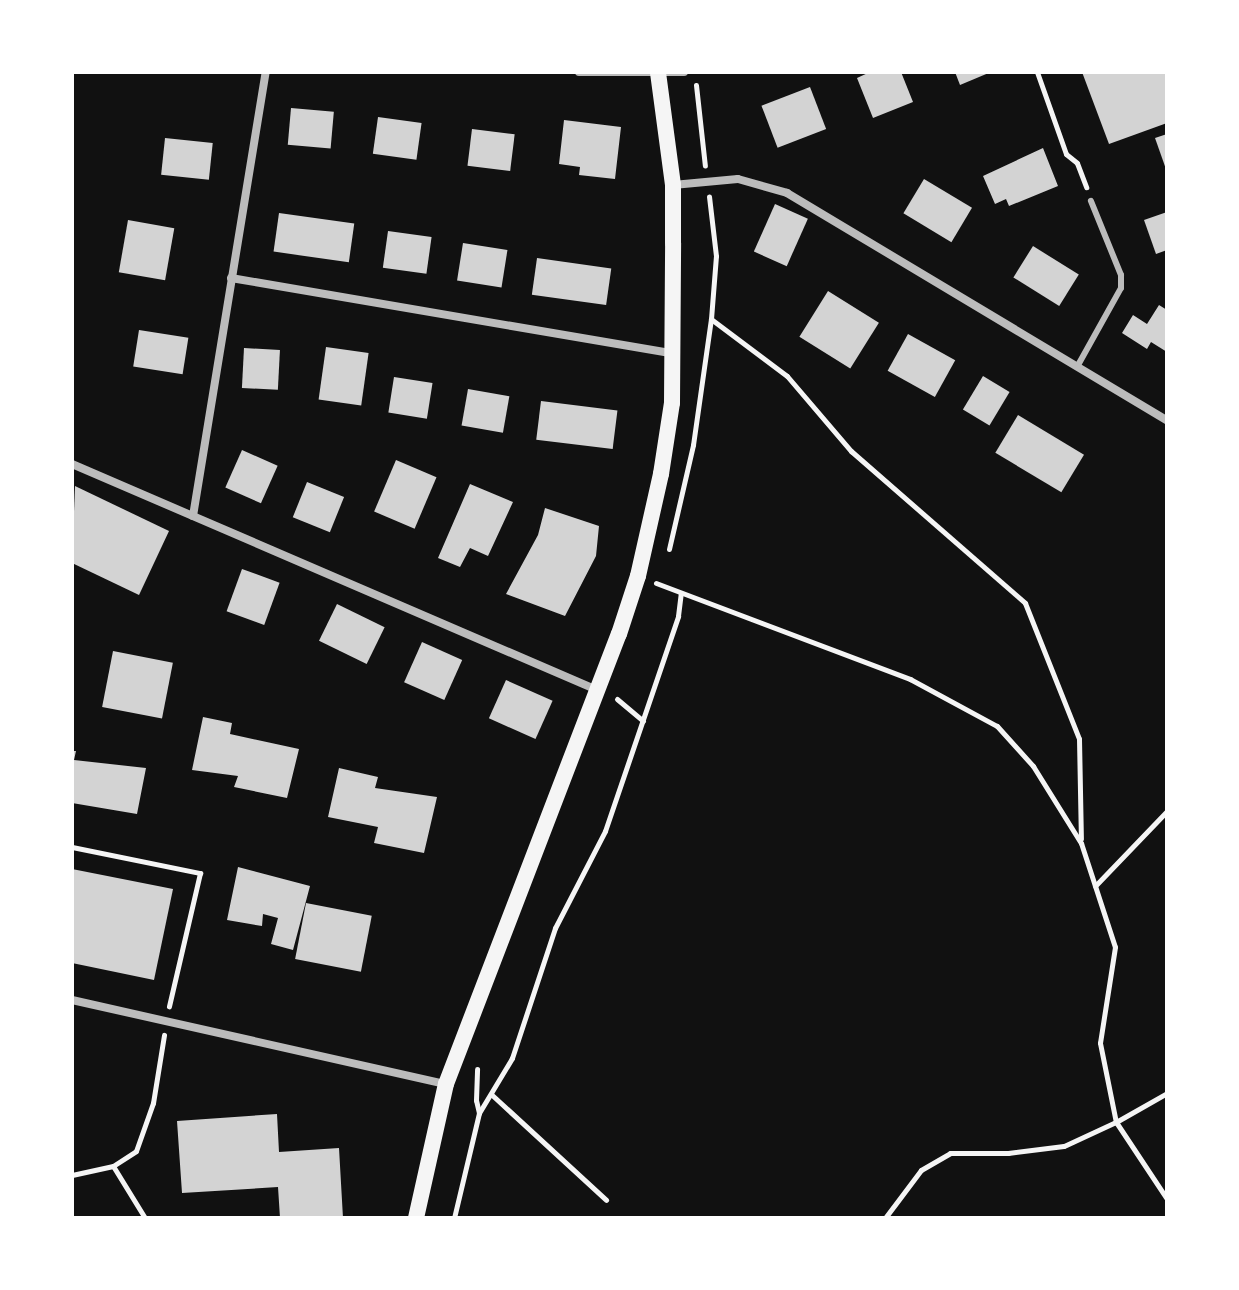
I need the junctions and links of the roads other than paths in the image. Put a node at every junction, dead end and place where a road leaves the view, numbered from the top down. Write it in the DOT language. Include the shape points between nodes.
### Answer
graph roads {
  1 [pos="266,72"];
  2 [pos="579,72"];
  3 [pos="659,72"];
  4 [pos="684,72"];
  5 [pos="673,185"];
  6 [pos="1091,201"];
  7 [pos="231,278"];
  8 [pos="673,353"];
  9 [pos="1077,367"];
  10 [pos="1167,420"];
  11 [pos="72,464"];
  12 [pos="193,516"];
  13 [pos="598,690"];
  14 [pos="72,1000"];
  15 [pos="446,1084"];
  16 [pos="416,1218"];
  1 -- 7 [label="street"];
  2 -- 3 [label="street"];
  3 -- 4 [label="street"];
  3 -- 5 [label="main road"];
  5 -- 8 [label="main road"];
  5 -- 9 [label="street" via="738,179 787,193"];
  6 -- 9 [label="lane" via="1121,275 1121,288"];
  7 -- 8 [label="street"];
  7 -- 12 [label="street"];
  8 -- 13 [label="main road" via="672,403 655,500 638,576"];
  9 -- 10 [label="street"];
  11 -- 12 [label="street"];
  12 -- 13 [label="street"];
  13 -- 15 [label="main road"];
  14 -- 15 [label="street"];
  15 -- 16 [label="main road"];
}
